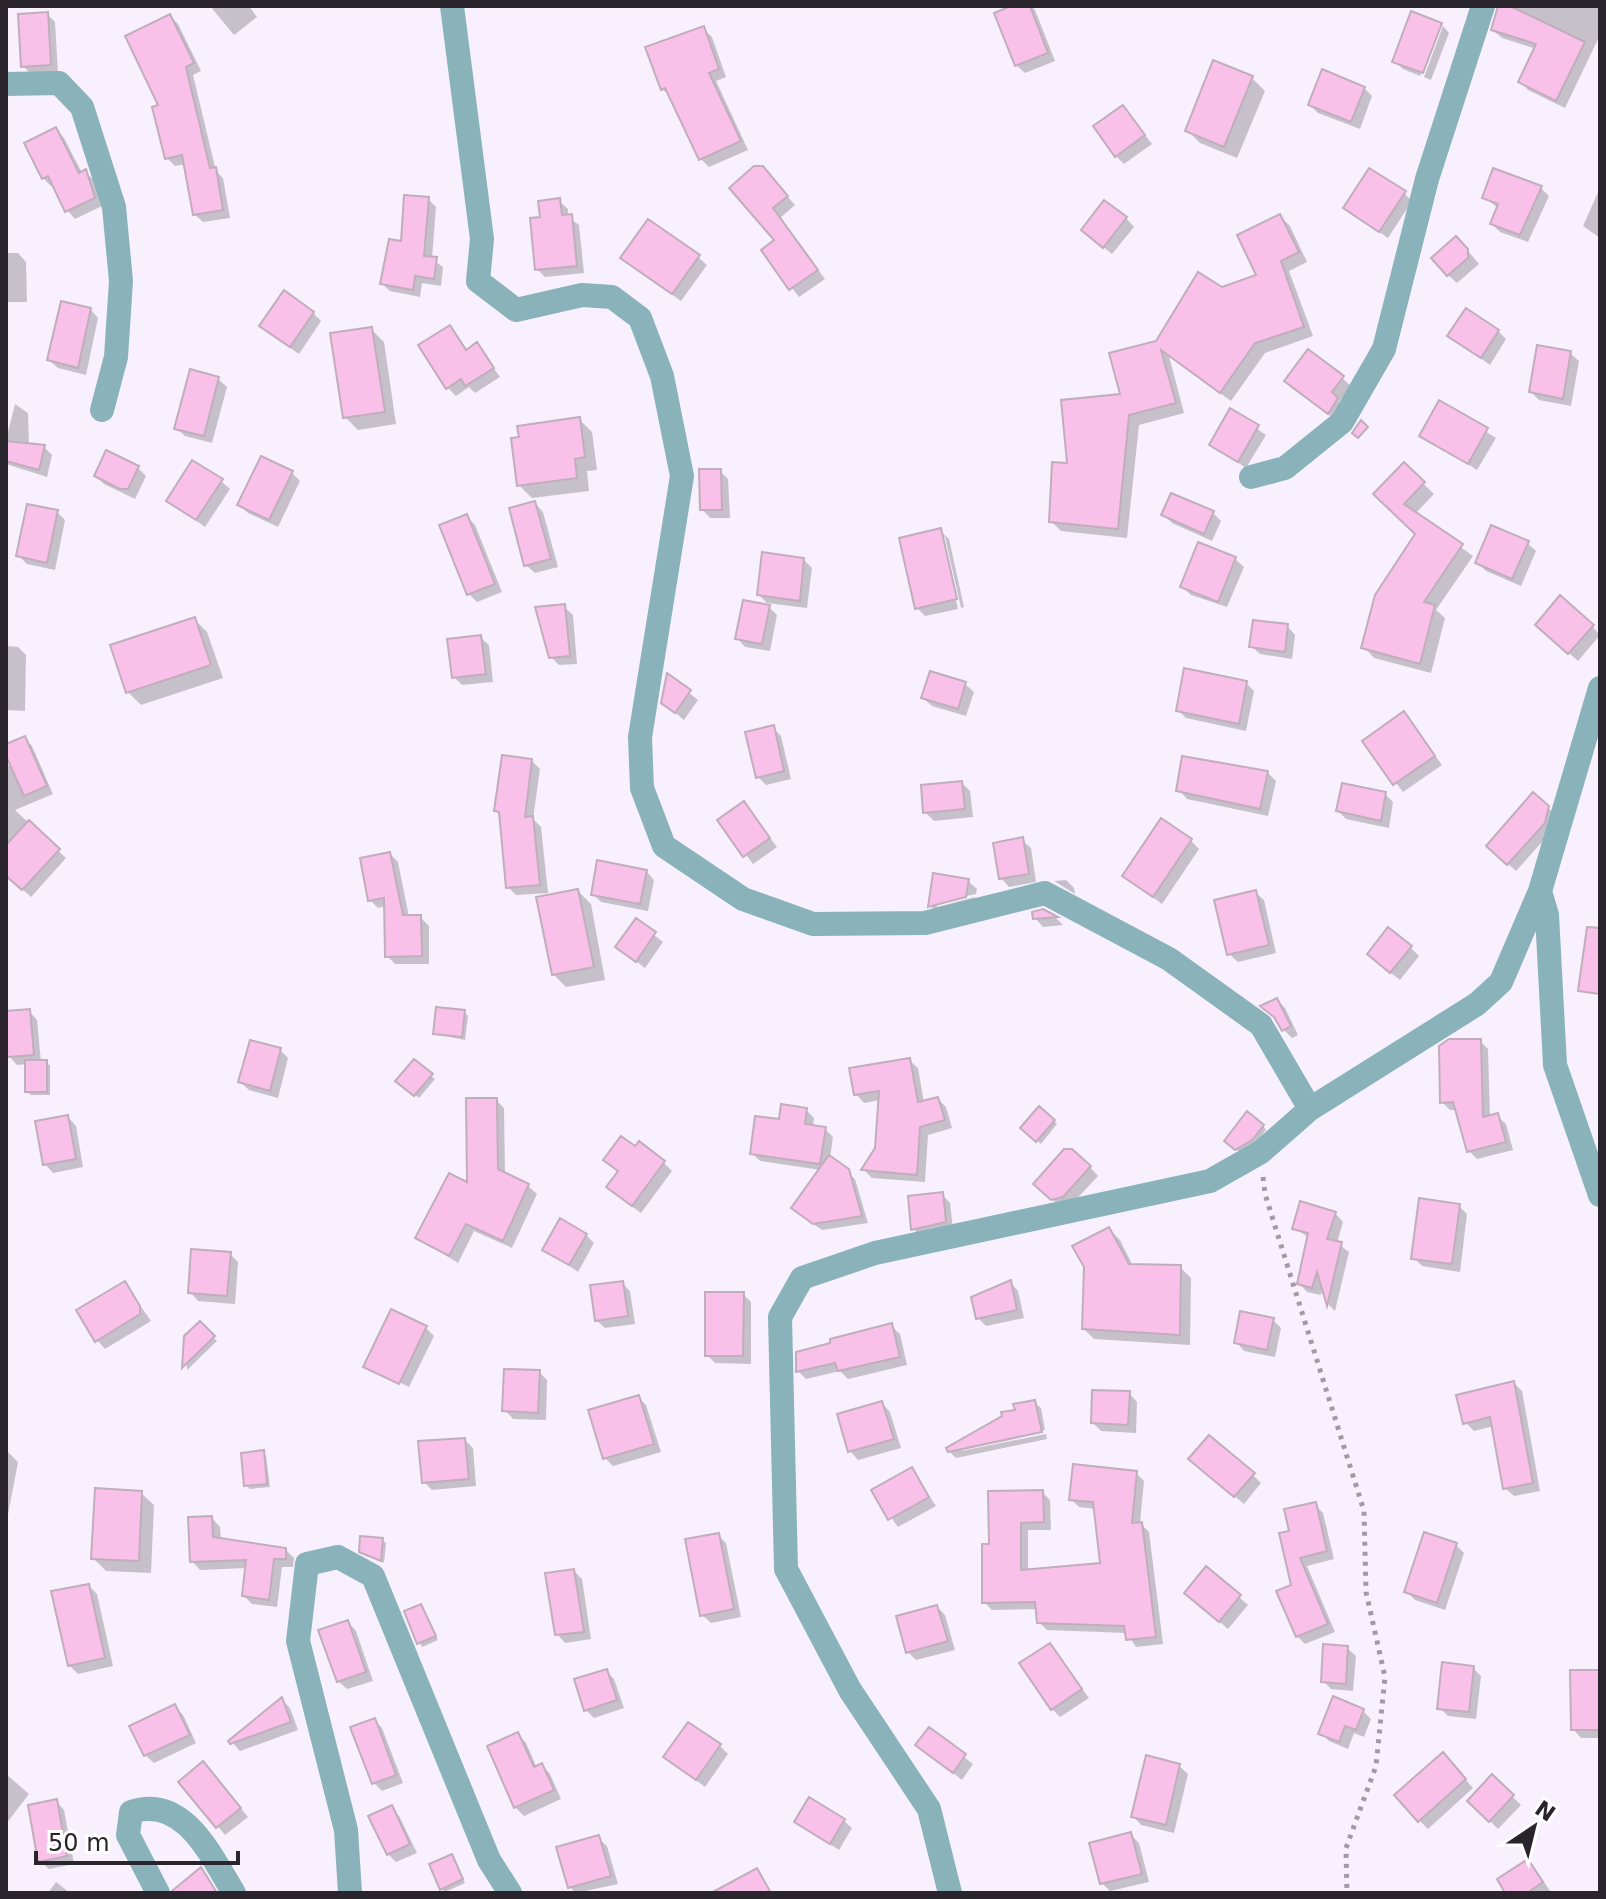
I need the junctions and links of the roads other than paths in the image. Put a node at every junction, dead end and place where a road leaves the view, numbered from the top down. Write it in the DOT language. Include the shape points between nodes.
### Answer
graph roads {
  1 [pos="452,6"];
  2 [pos="1483,6"];
  3 [pos="6,84"];
  4 [pos="102,410"];
  5 [pos="1251,477"];
  6 [pos="1600,688"];
  7 [pos="1540,891"];
  8 [pos="1310,1109"];
  9 [pos="1600,1195"];
  10 [pos="158,1893"];
  11 [pos="234,1893"];
  12 [pos="350,1893"];
  13 [pos="510,1893"];
  14 [pos="950,1893"];
  1 -- 8 [label="street" via="482,239 478,281 516,310 582,295 612,297 640,318 662,376 682,476 640,737 642,788 664,846 743,899 813,924 925,923 1045,893 1169,959 1261,1025"];
  2 -- 5 [label="street" via="1427,179 1384,349 1342,422 1285,468"];
  3 -- 4 [label="street" via="59,83 82,107 114,207 121,281 116,357"];
  6 -- 7 [label="street"];
  7 -- 8 [label="street" via="1501,982 1477,1004"];
  7 -- 9 [label="street" via="1547,915 1555,1065"];
  8 -- 14 [label="street" via="1261,1152 1210,1181 875,1253 802,1278 780,1317 786,1569 850,1690 929,1809"];
  10 -- 11 [label="street" via="128,1835 131,1812 147,1807 166,1810 199,1834"];
  12 -- 13 [label="street" via="346,1830 298,1641 307,1564 338,1557 373,1576 489,1860"];
}
